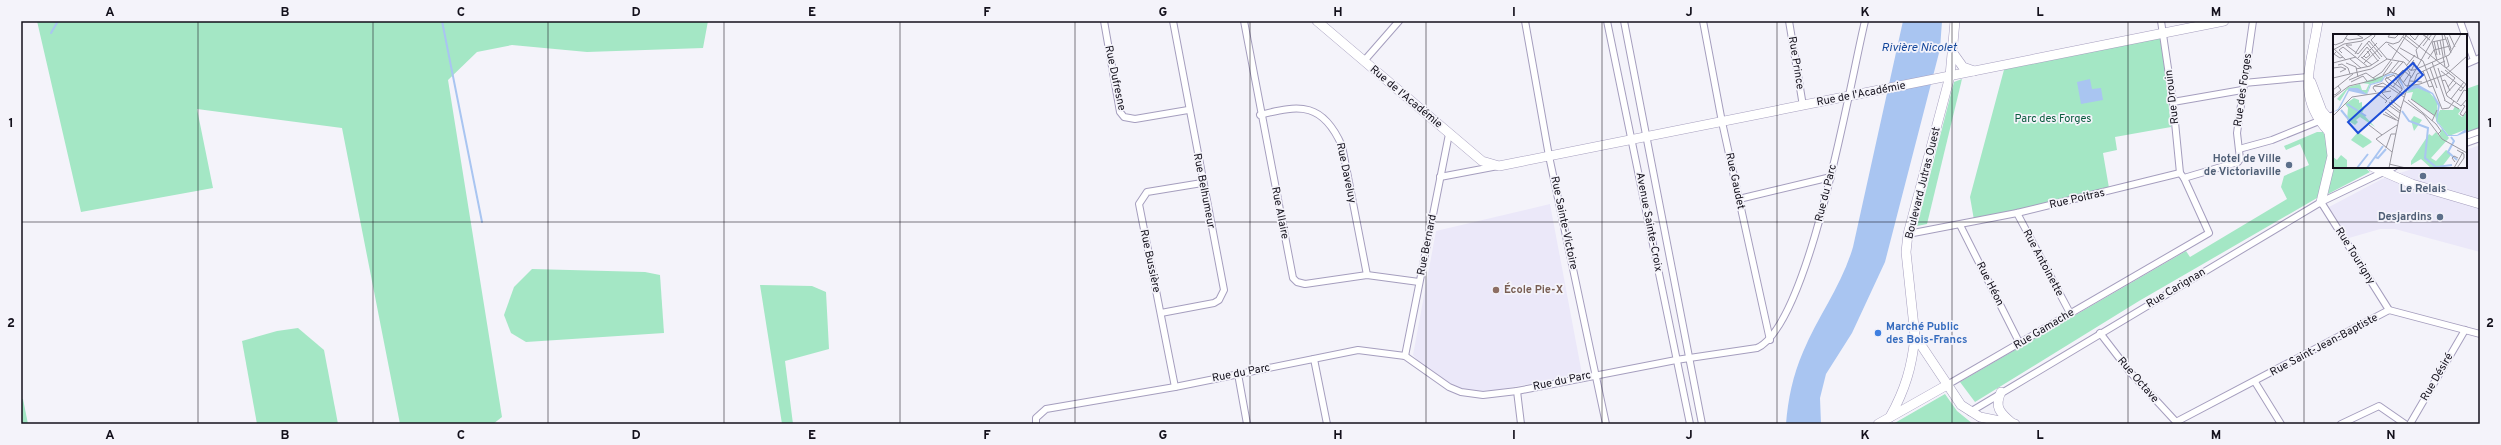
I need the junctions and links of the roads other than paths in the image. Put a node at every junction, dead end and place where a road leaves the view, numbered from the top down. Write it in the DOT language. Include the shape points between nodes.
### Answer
graph roads {
  1 [pos="1104,21"];
  2 [pos="1173,21"];
  3 [pos="1244,21"];
  4 [pos="1317,21"];
  5 [pos="1399,21"];
  6 [pos="1524,21"];
  7 [pos="1608,21"];
  8 [pos="1624,21"];
  9 [pos="1703,21"];
  10 [pos="1789,21"];
  11 [pos="1865,21"];
  12 [pos="1954,21"];
  13 [pos="2161,21"];
  14 [pos="2224,21"];
  15 [pos="2253,21"];
  16 [pos="2318,21"];
  17 [pos="2460,21"];
  18 [pos="2164,33"];
  19 [pos="2465,34"];
  20 [pos="2467,38"];
  21 [pos="1953,53"];
  22 [pos="2477,59"];
  23 [pos="1364,61"];
  24 [pos="2467,64"];
  25 [pos="1974,71"];
  26 [pos="1950,76"];
  27 [pos="2308,77"];
  28 [pos="2243,86"];
  29 [pos="1848,97"];
  30 [pos="2173,102"];
  31 [pos="1803,106"];
  32 [pos="1188,110"];
  33 [pos="1260,115"];
  34 [pos="2327,118"];
  35 [pos="1722,122"];
  36 [pos="2332,131"];
  37 [pos="2480,131"];
  38 [pos="1449,134"];
  39 [pos="2467,136"];
  40 [pos="1646,137"];
  41 [pos="2480,138"];
  42 [pos="1632,140"];
  43 [pos="2467,143"];
  44 [pos="2240,149"];
  45 [pos="1549,156"];
  46 [pos="2240,159"];
  47 [pos="1499,166"];
  48 [pos="2384,169"];
  49 [pos="2182,176"];
  50 [pos="1440,177"];
  51 [pos="1832,177"];
  52 [pos="1202,183"];
  53 [pos="1739,199"];
  54 [pos="2321,202"];
  55 [pos="2480,204"];
  56 [pos="2017,213"];
  57 [pos="1960,225"];
  58 [pos="2209,232"];
  59 [pos="1908,234"];
  60 [pos="1367,275"];
  61 [pos="1419,282"];
  62 [pos="2389,310"];
  63 [pos="1161,313"];
  64 [pos="2070,313"];
  65 [pos="2464,330"];
  66 [pos="2100,334"];
  67 [pos="2480,334"];
  68 [pos="1915,336"];
  69 [pos="1770,340"];
  70 [pos="2020,344"];
  71 [pos="1405,356"];
  72 [pos="1314,358"];
  73 [pos="1690,358"];
  74 [pos="1676,360"];
  75 [pos="1238,374"];
  76 [pos="1596,374"];
  77 [pos="2256,382"];
  78 [pos="1947,385"];
  79 [pos="1175,387"];
  80 [pos="1517,391"];
  81 [pos="2002,392"];
  82 [pos="1970,412"];
  83 [pos="1890,417"];
  84 [pos="1036,421"];
  85 [pos="2014,423"];
  86 [pos="2177,423"];
  87 [pos="1248,424"];
  88 [pos="1327,424"];
  89 [pos="1521,424"];
  90 [pos="1606,424"];
  91 [pos="1690,424"];
  92 [pos="1702,424"];
  93 [pos="1878,424"];
  94 [pos="2281,424"];
  95 [pos="2341,424"];
  96 [pos="2405,424"];
  97 [pos="2410,424"];
  1 -- 32 [label="street, Rue Dufresne" via="1120,112 1124,117 1135,119"];
  2 -- 32 [label="street, Rue Belhumeur"];
  3 -- 33 [label="street, Rue Allaire"];
  4 -- 23 [label="street, Rue de l'Académie"];
  5 -- 23 [label="street"];
  6 -- 45 [label="street, Rue Sainte-Victoire"];
  7 -- 42 [label="street, Avenue Sainte-Croix"];
  8 -- 40 [label="street, Avenue Sainte-Croix"];
  9 -- 35 [label="street, Rue Gaudet"];
  10 -- 31 [label="street, Rue Prince"];
  11 -- 29 [label="street, Rue du Parc"];
  12 -- 21 [label="street, Boulevard Jutras Ouest"];
  13 -- 18 [label="street, Rue Drouin"];
  14 -- 18 [label="street, Rue de l'Académie"];
  15 -- 28 [label="street, Rue des Forges"];
  16 -- 27 [label="street"];
  17 -- 19 [label="street"];
  18 -- 25 [label="street, Rue de l'Académie"];
  18 -- 30 [label="street, Rue Drouin"];
  20 -- 22 [label="street"];
  21 -- 25 [label="street" via="1963,67"];
  21 -- 26 [label="street, Boulevard Jutras Ouest"];
  22 -- 24 [label="street"];
  23 -- 38 [label="street, Rue de l'Académie"];
  25 -- 26 [label="street, Rue de l'Académie"];
  26 -- 29 [label="street, Rue de l'Académie"];
  26 -- 59 [label="street, Boulevard Jutras Ouest"];
  27 -- 28 [label="street"];
  27 -- 34 [label="street" via="2311,105"];
  28 -- 30 [label="street"];
  28 -- 44 [label="street, Rue des Forges" via="2237,133"];
  29 -- 31 [label="street, Rue de l'Académie"];
  29 -- 51 [label="street, Rue du Parc"];
  30 -- 49 [label="street, Rue Drouin"];
  31 -- 35 [label="street, Rue de l'Académie"];
  32 -- 52 [label="street, Rue Belhumeur"];
  33 -- 60 [label="street, Rue Daveluy" via="1284,109 1303,108 1322,116 1336,133 1342,146"];
  33 -- 60 [label="street, Rue Allaire" via="1292,273 1297,282 1305,284"];
  34 -- 36 [label="street"];
  34 -- 44 [label="street" via="2272,140"];
  35 -- 40 [label="street, Rue de l'Académie"];
  35 -- 53 [label="street, Rue Gaudet"];
  36 -- 54 [label="street" via="2332,156"];
  37 -- 39 [label="street"];
  38 -- 47 [label="street, Rue de l'Académie" via="1482,161"];
  38 -- 50 [label="street, Rue Bernard"];
  40 -- 42 [label="street, Rue de l'Académie"];
  40 -- 73 [label="street, Avenue Sainte-Croix"];
  41 -- 43 [label="street"];
  42 -- 45 [label="street, Rue de l'Académie"];
  42 -- 74 [label="street, Avenue Sainte-Croix"];
  44 -- 46 [label="street, Rue des Forges"];
  45 -- 47 [label="street, Rue de l'Académie"];
  45 -- 76 [label="street, Rue Sainte-Victoire"];
  46 -- 49 [label="street, Rue Poitras"];
  47 -- 50 [label="street, Rue de l'Académie"];
  48 -- 54 [label="street, Rue Carignan"];
  48 -- 55 [label="street" via="2412,184"];
  49 -- 56 [label="street, Rue Poitras"];
  49 -- 58 [label="street, Rue Drouin"];
  50 -- 61 [label="street, Rue Bernard"];
  51 -- 53 [label="street"];
  51 -- 69 [label="street, Rue du Parc" via="1811,251 1784,317"];
  52 -- 63 [label="street, Rue Belhumeur" via="1224,290 1222,296 1214,303"];
  52 -- 63 [label="street, Rue Bussière" via="1147,192 1139,204"];
  53 -- 69 [label="street, Rue Gaudet"];
  54 -- 62 [label="street, Rue Tourigny"];
  54 -- 66 [label="street, Rue Carignan"];
  56 -- 57 [label="street, Rue Poitras"];
  56 -- 64 [label="street, Rue Antoinette"];
  57 -- 59 [label="street, Rue Poitras"];
  57 -- 70 [label="street, Rue Héon"];
  58 -- 64 [label="street, Rue Gamache"];
  59 -- 68 [label="street, Boulevard Jutras Ouest" via="1906,252"];
  60 -- 61 [label="street, Rue Allaire"];
  61 -- 71 [label="street, Rue Bernard"];
  62 -- 65 [label="street, Rue Saint-Jean-Baptiste"];
  62 -- 77 [label="street, Rue Saint-Jean-Baptiste"];
  63 -- 79 [label="street, Rue Bussière"];
  64 -- 70 [label="street, Rue Gamache"];
  65 -- 67 [label="street, Rue Saint-Jean-Baptiste"];
  65 -- 97 [label="street, Rue Désiré"];
  66 -- 81 [label="street, Rue Carignan"];
  66 -- 86 [label="street, Rue Octave" via="2130,372"];
  68 -- 78 [label="street, Boulevard Jutras Ouest"];
  68 -- 83 [label="street" via="1910,376"];
  69 -- 73 [label="street, Rue du Parc" via="1757,348"];
  70 -- 78 [label="street, Rue Gamache"];
  71 -- 72 [label="street, Rue du Parc" via="1367,350"];
  71 -- 80 [label="street, Rue du Parc" via="1461,392 1488,395"];
  72 -- 75 [label="street, Rue du Parc"];
  72 -- 88 [label="street"];
  73 -- 74 [label="street, Rue du Parc"];
  73 -- 92 [label="street, Avenue Sainte-Croix"];
  74 -- 76 [label="street, Rue du Parc"];
  74 -- 91 [label="street, Avenue Sainte-Croix"];
  75 -- 79 [label="street, Rue du Parc"];
  75 -- 87 [label="street"];
  76 -- 80 [label="street, Rue du Parc"];
  76 -- 90 [label="street, Rue Sainte-Victoire"];
  77 -- 86 [label="street, Rue Saint-Jean-Baptiste"];
  77 -- 94 [label="street"];
  78 -- 82 [label="street, Boulevard Jutras Ouest" via="1961,405"];
  78 -- 83 [label="street, Rue Gamache"];
  79 -- 84 [label="street, Rue du Parc" via="1046,409"];
  80 -- 89 [label="street"];
  81 -- 82 [label="street, Rue Carignan"];
  81 -- 85 [label="street" via="1997,402 1999,410"];
  82 -- 85 [label="street" via="1992,420"];
  83 -- 93 [label="street, Rue Gamache"];
  95 -- 96 [label="street" via="2379,406"];
}
